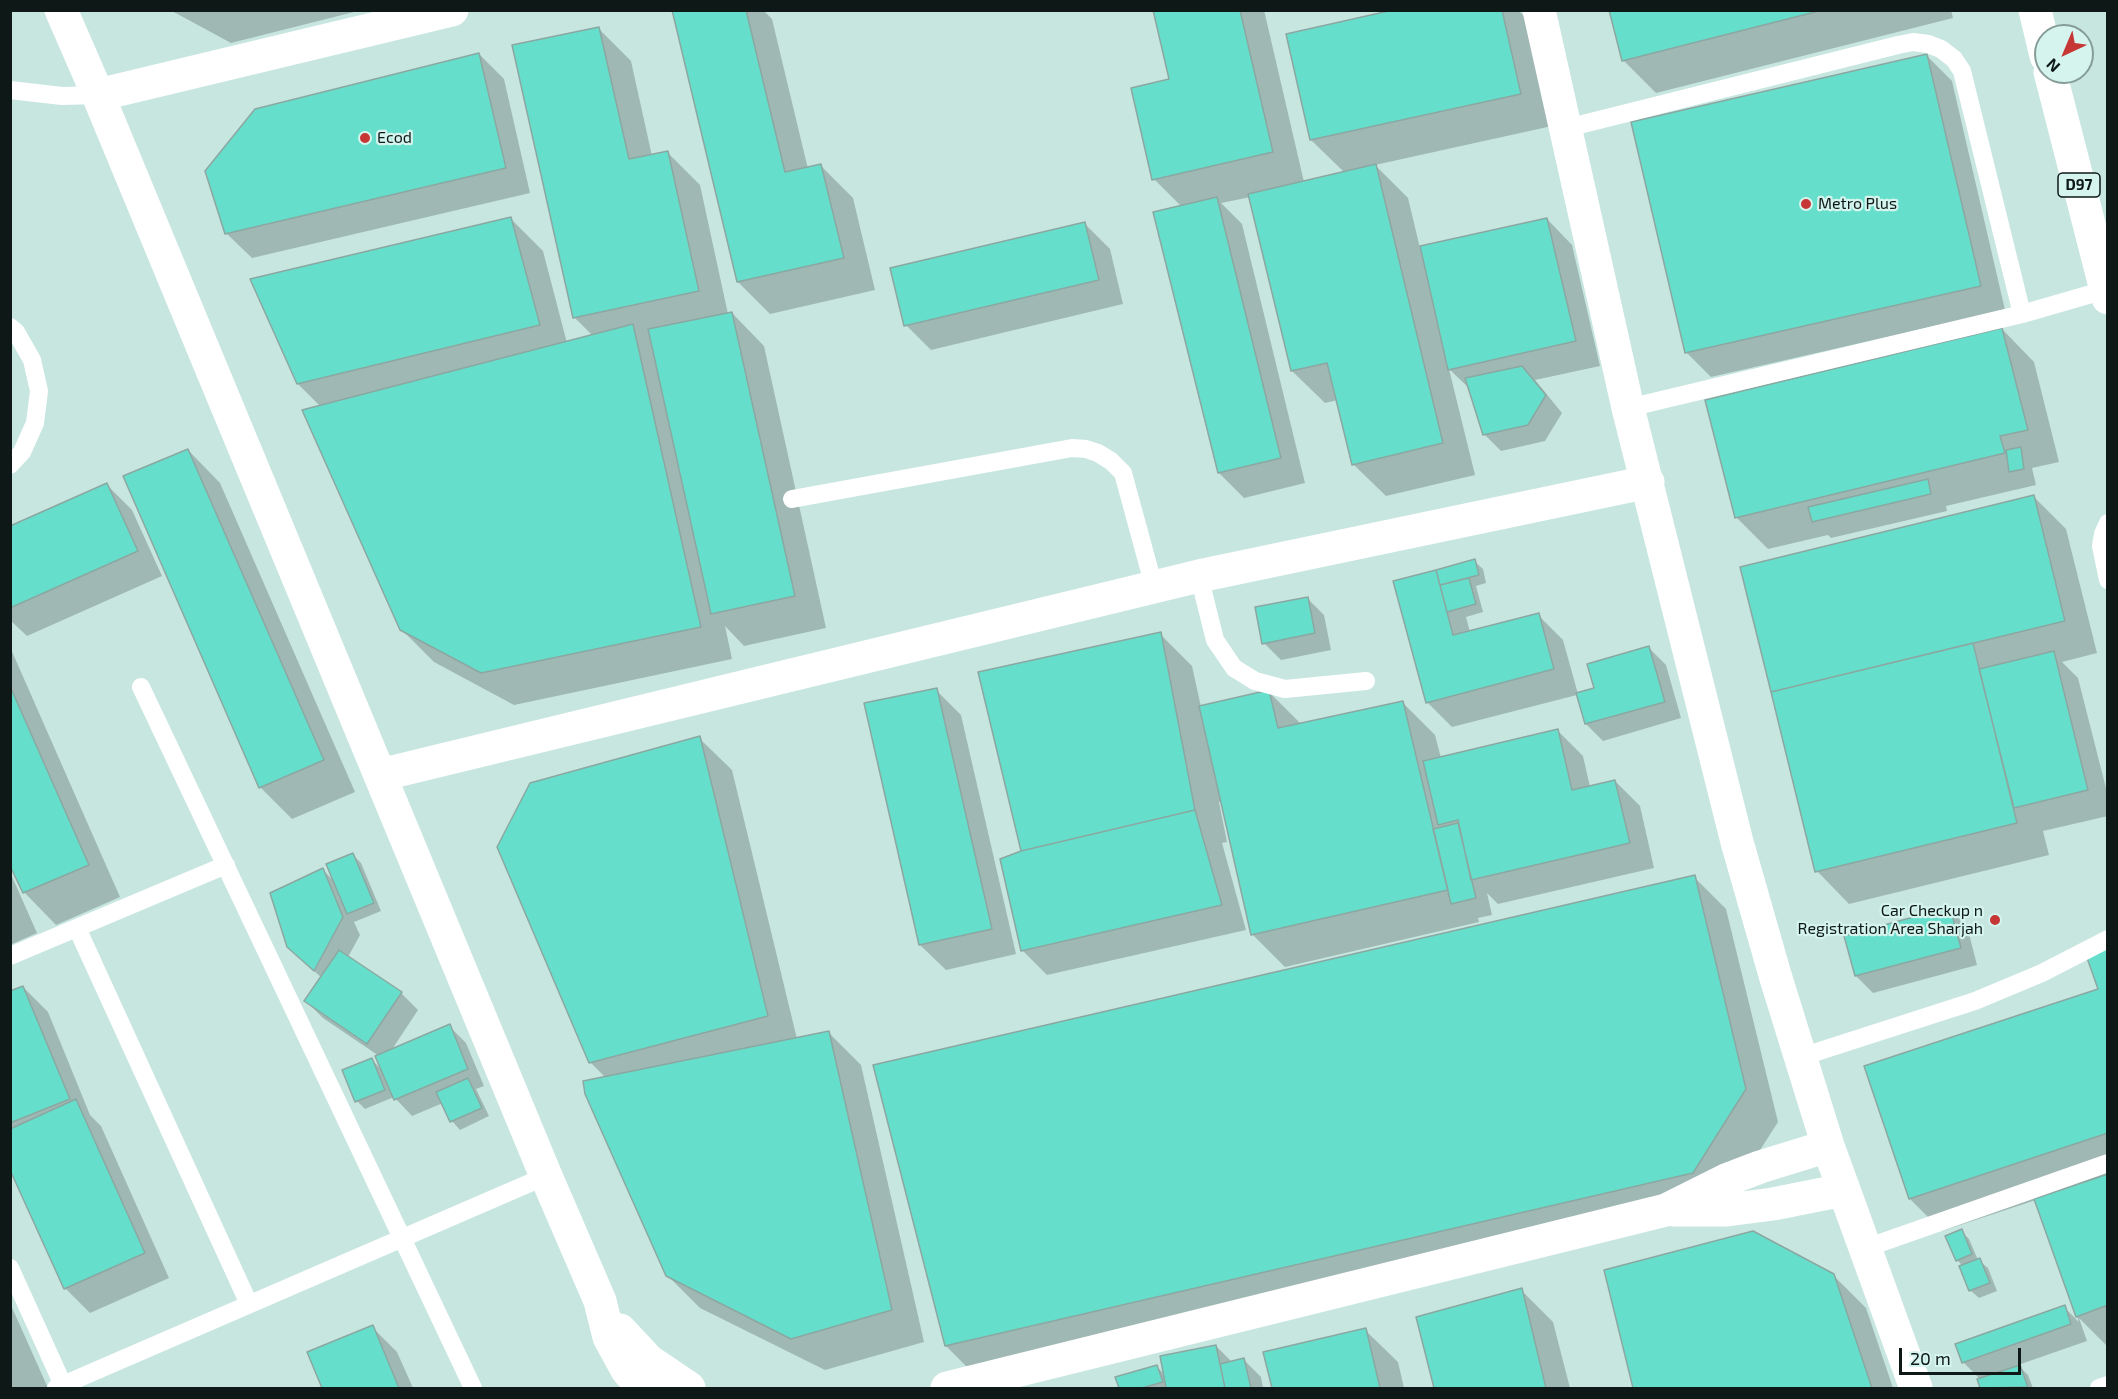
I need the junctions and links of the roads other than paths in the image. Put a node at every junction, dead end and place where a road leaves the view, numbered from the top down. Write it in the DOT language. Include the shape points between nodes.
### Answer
graph roads {
  1 [pos="61,10"];
  2 [pos="452,10"];
  3 [pos="1539,10"];
  4 [pos="2053,84"];
  5 [pos="10,90"];
  6 [pos="98,95"];
  7 [pos="1567,128"];
  8 [pos="2106,294"];
  9 [pos="2022,314"];
  10 [pos="10,327"];
  11 [pos="1628,408"];
  12 [pos="10,465"];
  13 [pos="1648,482"];
  14 [pos="792,499"];
  15 [pos="2108,523"];
  16 [pos="1199,576"];
  17 [pos="2108,580"];
  18 [pos="1154,587"];
  19 [pos="1366,681"];
  20 [pos="141,687"];
  21 [pos="380,775"];
  22 [pos="226,865"];
  23 [pos="77,928"];
  24 [pos="2108,939"];
  25 [pos="10,956"];
  26 [pos="1801,1057"];
  27 [pos="1828,1146"];
  28 [pos="2108,1163"];
  29 [pos="546,1176"];
  30 [pos="1843,1190"];
  31 [pos="1666,1210"];
  32 [pos="402,1238"];
  33 [pos="1866,1248"];
  34 [pos="10,1268"];
  35 [pos="600,1301"];
  36 [pos="249,1304"];
  37 [pos="2108,1385"];
  38 [pos="59,1387"];
  39 [pos="473,1389"];
  40 [pos="643,1389"];
  41 [pos="688,1389"];
  42 [pos="947,1389"];
  43 [pos="1916,1389"];
  44 [pos="2099,1389"];
  1 -- 6 [label="street"];
  2 -- 6 [label="street"];
  3 -- 7 [label="street"];
  4 -- 8 [label="street, D97"];
  5 -- 6 [label="lane" via="62,96"];
  6 -- 21 [label="street"];
  7 -- 9 [label="lane" via="1898,45 1913,42 1941,49 1962,71"];
  7 -- 11 [label="street"];
  8 -- 9 [label="lane"];
  9 -- 11 [label="lane"];
  10 -- 12 [label="lane" via="32,360 39,391 35,423 22,452"];
  11 -- 13 [label="street"];
  13 -- 16 [label="street"];
  13 -- 26 [label="street" via="1737,842"];
  14 -- 18 [label="lane" via="1086,448 1112,461 1123,473"];
  15 -- 17 [label="lane" via="2102,546"];
  16 -- 18 [label="street"];
  16 -- 19 [label="lane" via="1215,640 1234,668 1255,681 1285,689"];
  18 -- 21 [label="street"];
  20 -- 22 [label="lane"];
  21 -- 29 [label="street"];
  22 -- 23 [label="lane"];
  22 -- 32 [label="lane"];
  23 -- 25 [label="lane"];
  23 -- 36 [label="lane"];
  24 -- 26 [label="lane" via="1975,1001"];
  26 -- 27 [label="street"];
  27 -- 30 [label="street"];
  27 -- 31 [label="street" via="1734,1177"];
  28 -- 33 [label="lane"];
  29 -- 32 [label="lane"];
  29 -- 35 [label="street"];
  30 -- 31 [label="street" via="1727,1210"];
  30 -- 33 [label="street"];
  31 -- 42 [label="street"];
  32 -- 36 [label="lane"];
  32 -- 39 [label="lane"];
  33 -- 43 [label="street"];
  34 -- 38 [label="lane"];
  35 -- 40 [label="street" via="609,1337"];
  35 -- 41 [label="street" via="622,1333 649,1361"];
  36 -- 38 [label="lane"];
  37 -- 44 [label="lane"];
}
